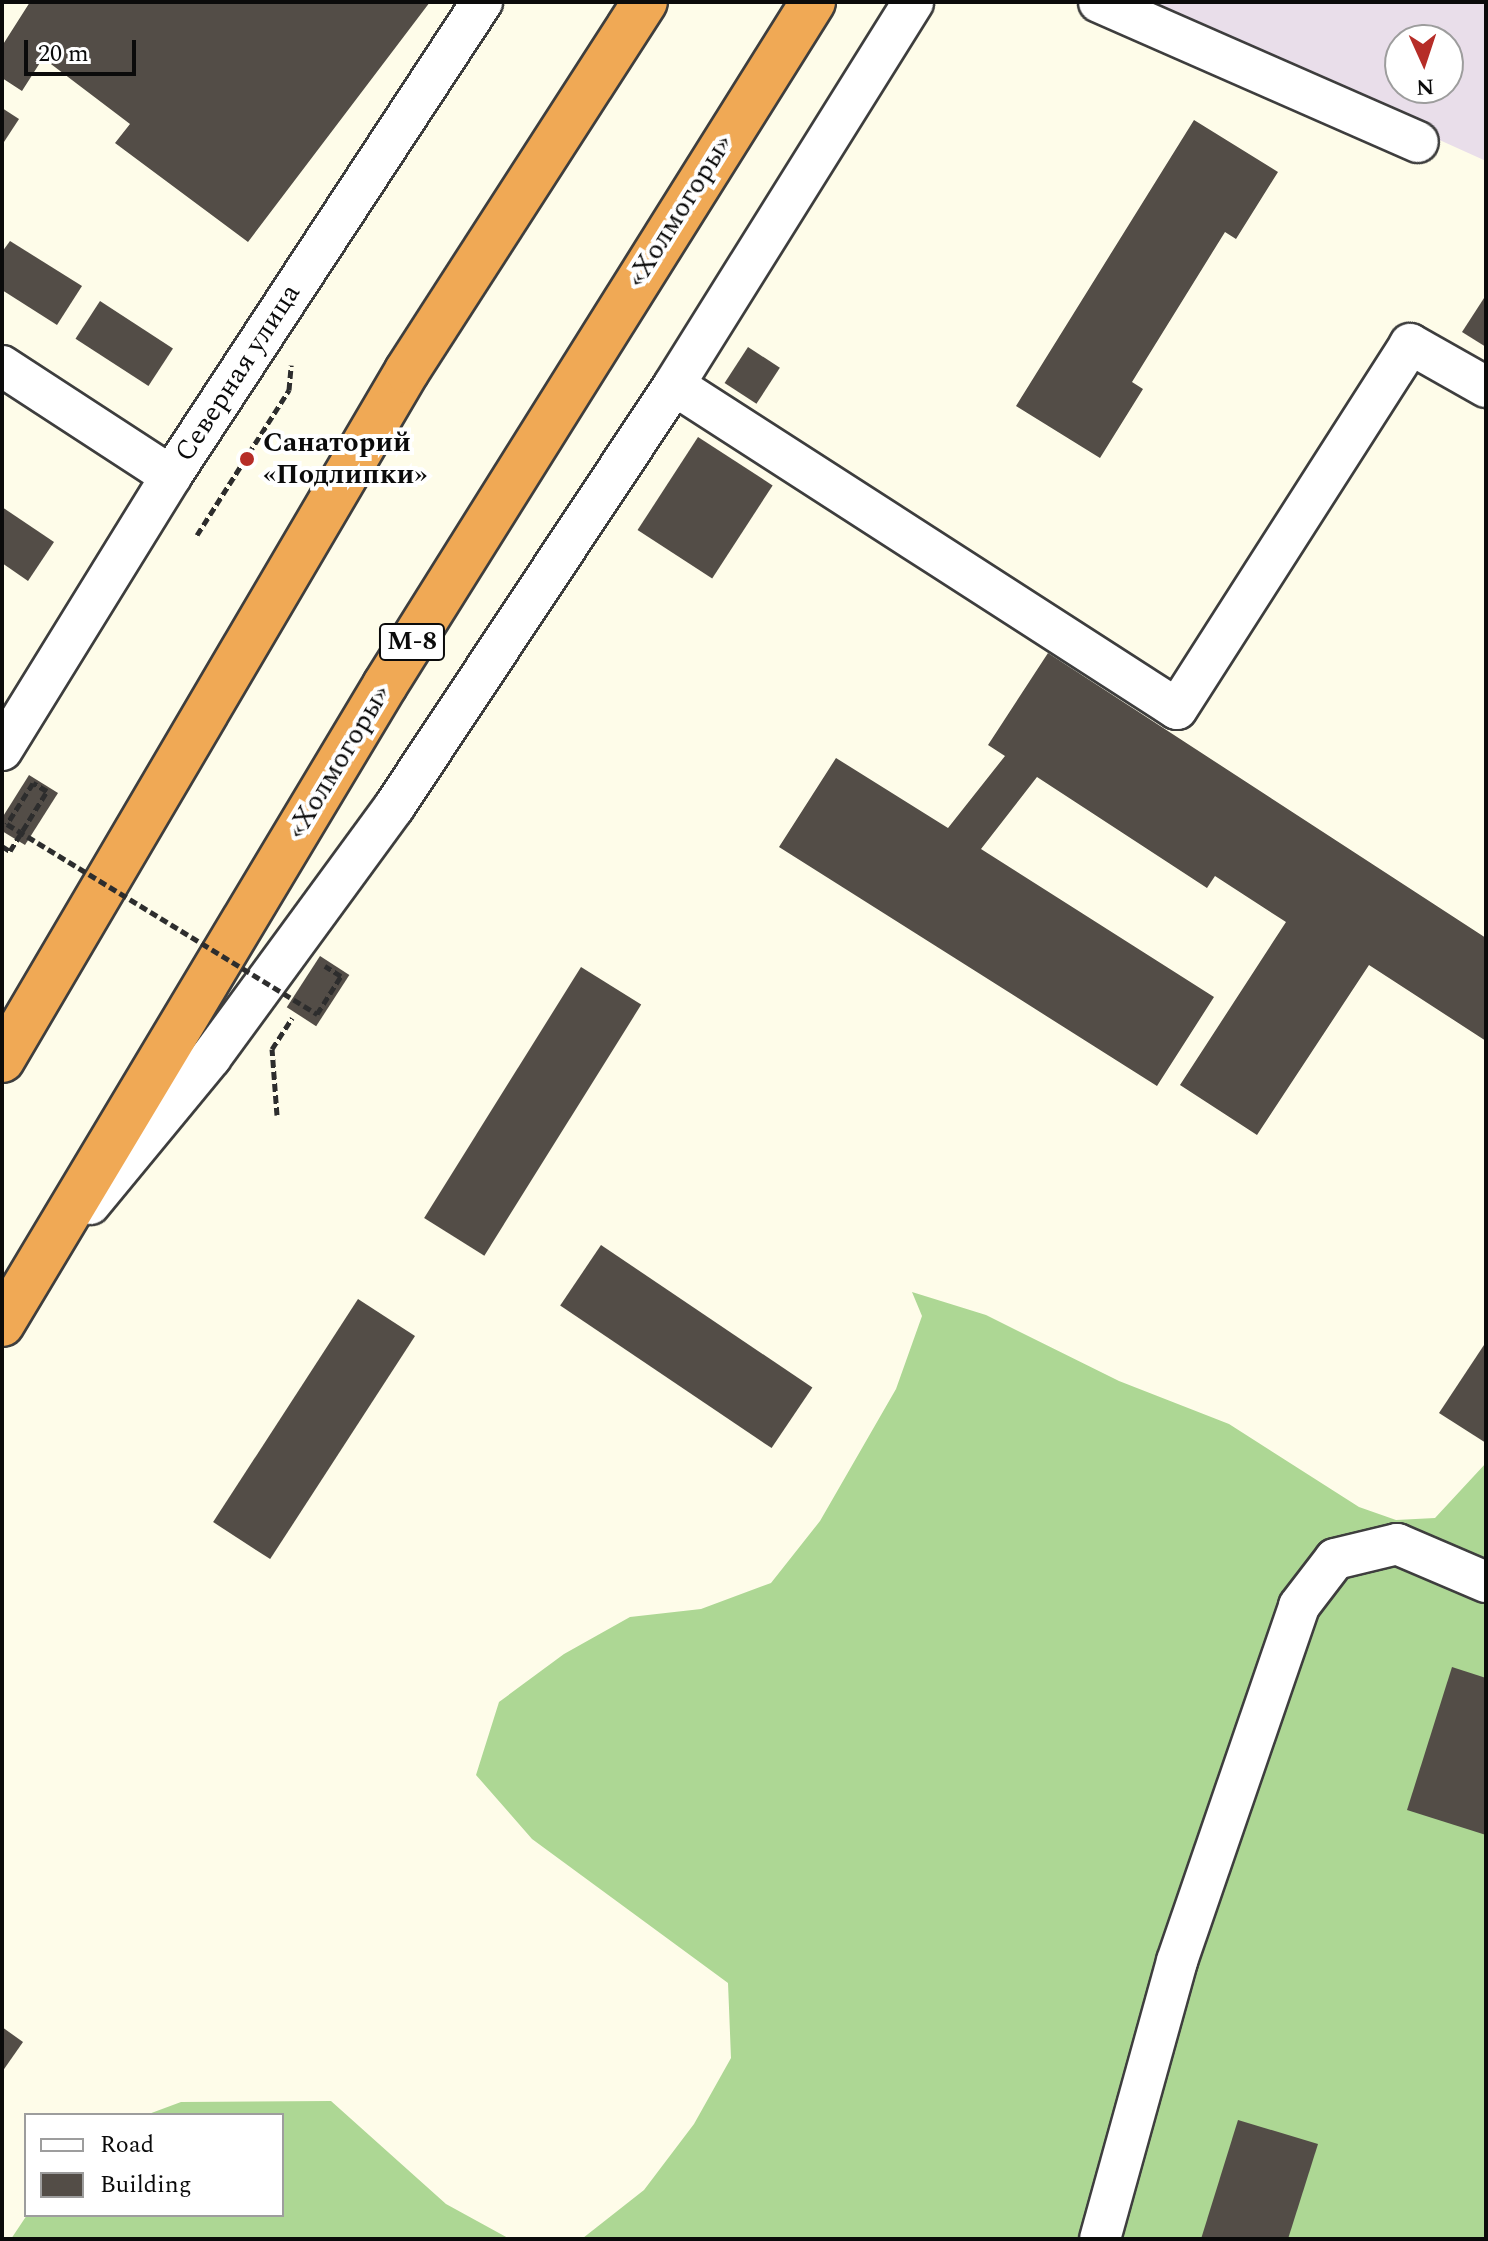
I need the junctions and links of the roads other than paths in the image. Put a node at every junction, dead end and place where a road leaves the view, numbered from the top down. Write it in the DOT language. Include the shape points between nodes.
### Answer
graph roads {
  1 [pos="482,2"];
  2 [pos="645,2"];
  3 [pos="813,2"];
  4 [pos="913,2"];
  5 [pos="1099,2"];
  6 [pos="1418,142"];
  7 [pos="2,366"];
  8 [pos="674,385"];
  9 [pos="1486,387"];
  10 [pos="171,476"];
  11 [pos="2,750"];
  12 [pos="2,1060"];
  13 [pos="12,1306"];
  14 [pos="1486,1582"];
  15 [pos="1100,2239"];
  1 -- 10 [label="street, Северная улица"];
  2 -- 12 [label="highway" via="407,371"];
  3 -- 13 [label="highway, «Холмогоры» / М-8" via="385,685"];
  4 -- 8 [label="street"];
  5 -- 6 [label="street"];
  7 -- 10 [label="street"];
  8 -- 9 [label="street" via="1177,709 1410,344"];
  8 -- 13 [label="street" via="394,807 211,1057"];
  10 -- 11 [label="street, Северная улица"];
  14 -- 15 [label="street" via="1397,1544 1335,1559 1299,1606 1177,1961"];
}
